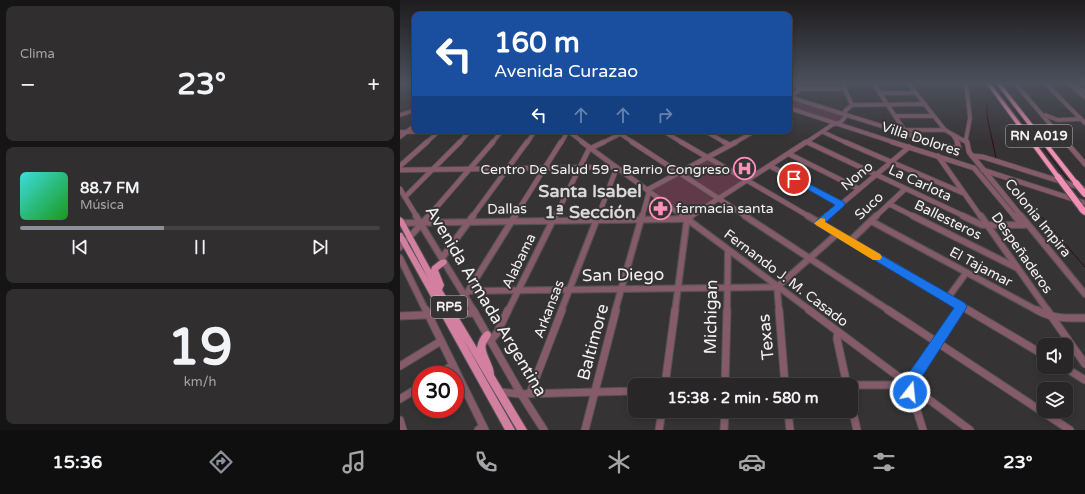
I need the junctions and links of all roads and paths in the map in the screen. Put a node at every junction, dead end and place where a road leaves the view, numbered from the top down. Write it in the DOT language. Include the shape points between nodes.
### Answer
graph roads {
  1 [pos="808,103"];
  2 [pos="968,103"];
  3 [pos="1000,103"];
  4 [pos="1014,103"];
  5 [pos="1032,103"];
  6 [pos="1066,103"];
  7 [pos="887,104"];
  8 [pos="925,104"];
  9 [pos="852,105"];
  10 [pos="794,110"];
  11 [pos="412,111"];
  12 [pos="400,115"];
  13 [pos="845,115"];
  14 [pos="895,116"];
  15 [pos="934,116"];
  16 [pos="1046,118"];
  17 [pos="1083,119"];
  18 [pos="1070,120"];
  19 [pos="837,123"];
  20 [pos="1085,123"];
  21 [pos="1053,126"];
  22 [pos="412,127"];
  23 [pos="893,130"];
  24 [pos="904,130"];
  25 [pos="945,130"];
  26 [pos="400,132"];
  27 [pos="406,132"];
  28 [pos="412,132"];
  29 [pos="823,132"];
  30 [pos="435,134"];
  31 [pos="466,134"];
  32 [pos="499,134"];
  33 [pos="533,134"];
  34 [pos="566,134"];
  35 [pos="572,134"];
  36 [pos="616,134"];
  37 [pos="623,134"];
  38 [pos="668,134"];
  39 [pos="711,134"];
  40 [pos="750,134"];
  41 [pos="907,135"];
  42 [pos="953,135"];
  43 [pos="400,137"];
  44 [pos="807,142"];
  45 [pos="966,142"];
  46 [pos="730,144"];
  47 [pos="909,146"];
  48 [pos="590,147"];
  49 [pos="789,154"];
  50 [pos="938,156"];
  51 [pos="972,156"];
  52 [pos="707,157"];
  53 [pos="891,162"];
  54 [pos="1085,164"];
  55 [pos="400,166"];
  56 [pos="770,166"];
  57 [pos="544,168"];
  58 [pos="580,168"];
  59 [pos="617,168"];
  60 [pos="433,169"];
  61 [pos="469,169"];
  62 [pos="508,169"];
  63 [pos="400,170"];
  64 [pos="983,170"];
  65 [pos="679,172"];
  66 [pos="876,175"];
  67 [pos="747,181"];
  68 [pos="400,189"];
  69 [pos="859,189"];
  70 [pos="905,189"];
  71 [pos="1085,189"];
  72 [pos="648,191"];
  73 [pos="964,193"];
  74 [pos="1085,194"];
  75 [pos="405,197"];
  76 [pos="718,199"];
  77 [pos="841,204"];
  78 [pos="888,204"];
  79 [pos="1082,204"];
  80 [pos="1085,213"];
  81 [pos="640,219"];
  82 [pos="686,219"];
  83 [pos="512,220"];
  84 [pos="553,220"];
  85 [pos="597,220"];
  86 [pos="401,221"];
  87 [pos="469,221"];
  88 [pos="871,221"];
  89 [pos="422,223"];
  90 [pos="819,223"];
  91 [pos="1025,225"];
  92 [pos="988,226"];
  93 [pos="837,234"];
  94 [pos="403,240"];
  95 [pos="850,241"];
  96 [pos="728,250"];
  97 [pos="400,258"];
  98 [pos="809,259"];
  99 [pos="443,260"];
  100 [pos="1018,268"];
  101 [pos="966,273"];
  102 [pos="726,287"];
  103 [pos="777,287"];
  104 [pos="678,288"];
  105 [pos="438,290"];
  106 [pos="569,290"];
  107 [pos="621,290"];
  108 [pos="518,291"];
  109 [pos="466,293"];
  110 [pos="1085,294"];
  111 [pos="947,299"];
  112 [pos="961,307"];
  113 [pos="475,313"];
  114 [pos="428,315"];
  115 [pos="449,315"];
  116 [pos="400,316"];
  117 [pos="1052,317"];
  118 [pos="1085,318"];
  119 [pos="838,332"];
  120 [pos="488,338"];
  121 [pos="441,341"];
  122 [pos="938,343"];
  123 [pos="1037,351"];
  124 [pos="1085,364"];
  125 [pos="453,365"];
  126 [pos="400,366"];
  127 [pos="1073,373"];
  128 [pos="490,375"];
  129 [pos="666,378"];
  130 [pos="725,378"];
  131 [pos="784,378"];
  132 [pos="845,378"];
  133 [pos="1085,380"];
  134 [pos="858,385"];
  135 [pos="909,385"];
  136 [pos="628,391"];
  137 [pos="412,392"];
  138 [pos="500,392"];
  139 [pos="595,392"];
  140 [pos="530,393"];
  141 [pos="521,394"];
  142 [pos="400,399"];
  143 [pos="661,418"];
  144 [pos="724,418"];
  145 [pos="789,418"];
  146 [pos="854,418"];
  147 [pos="400,420"];
  148 [pos="482,429"];
  149 [pos="403,430"];
  150 [pos="510,430"];
  151 [pos="522,430"];
  152 [pos="544,430"];
  153 [pos="585,430"];
  154 [pos="659,430"];
  155 [pos="724,430"];
  156 [pos="790,430"];
  157 [pos="857,430"];
  158 [pos="923,430"];
  159 [pos="970,430"];
  160 [pos="1070,430"];
  1 -- 13 [label="street"];
  2 -- 45 [label="street" via="970,118"];
  3 -- 79 [label="highway, RN A019, bridge"];
  4 -- 74 [label="highway, RN A019, bridge"];
  5 -- 16 [label="street"];
  6 -- 17 [label="street"];
  7 -- 8 [label="street"];
  7 -- 9 [label="street"];
  7 -- 14 [label="street"];
  8 -- 15 [label="street"];
  9 -- 13 [label="street" via="845,111"];
  10 -- 19 [label="street, Villa Dolores"];
  11 -- 12 [label="street"];
  13 -- 19 [label="street" via="842,122"];
  13 -- 23 [label="street"];
  14 -- 15 [label="street"];
  14 -- 24 [label="street"];
  15 -- 25 [label="street"];
  16 -- 18 [label="street"];
  16 -- 21 [label="street"];
  17 -- 18 [label="street"];
  17 -- 20 [label="street"];
  18 -- 21 [label="street"];
  19 -- 29 [label="street"];
  19 -- 47 [label="street, Villa Dolores"];
  21 -- 54 [label="street"];
  22 -- 27 [label="street"];
  23 -- 24 [label="street"];
  23 -- 41 [label="street"];
  24 -- 25 [label="street"];
  24 -- 41 [label="street"];
  25 -- 42 [label="street"];
  26 -- 27 [label="street"];
  27 -- 28 [label="street"];
  27 -- 43 [label="street"];
  29 -- 44 [label="street"];
  29 -- 53 [label="street"];
  30 -- 55 [label="street"];
  31 -- 60 [label="street"];
  32 -- 61 [label="street"];
  33 -- 62 [label="street"];
  34 -- 57 [label="street"];
  35 -- 48 [label="street, Fernando J. M. Casado"];
  36 -- 48 [label="street"];
  37 -- 65 [label="street"];
  38 -- 52 [label="street"];
  39 -- 46 [label="street"];
  40 -- 46 [label="street"];
  41 -- 42 [label="street" via="959,148"];
  42 -- 45 [label="street"];
  44 -- 49 [label="street"];
  44 -- 66 [label="street, La Carlota"];
  45 -- 51 [label="street, Colonia Impira"];
  46 -- 52 [label="street"];
  47 -- 50 [label="street, Villa Dolores"];
  47 -- 53 [label="street, Nono"];
  48 -- 58 [label="street, Alabama"];
  48 -- 59 [label="street, Fernando J. M. Casado"];
  49 -- 56 [label="street"];
  49 -- 69 [label="street"];
  50 -- 73 [label="street, Despeñaderos"];
  50 -- 91 [label="street, Villa Dolores" via="977,170"];
  51 -- 64 [label="street, Colonia Impira"];
  51 -- 71 [label="street" via="983,157"];
  52 -- 65 [label="street"];
  52 -- 67 [label="street"];
  53 -- 66 [label="street, Nono"];
  53 -- 73 [label="street"];
  56 -- 67 [label="street"];
  56 -- 77 [label="street"];
  57 -- 58 [label="street"];
  57 -- 62 [label="street"];
  57 -- 83 [label="street"];
  58 -- 59 [label="street"];
  58 -- 84 [label="street, Alabama"];
  59 -- 72 [label="street, Fernando J. M. Casado"];
  59 -- 85 [label="street, Arkansas"];
  60 -- 61 [label="street"];
  60 -- 63 [label="street"];
  60 -- 75 [label="street"];
  61 -- 62 [label="street"];
  61 -- 89 [label="street"];
  62 -- 87 [label="street"];
  64 -- 79 [label="street"];
  64 -- 91 [label="street, Colonia Impira"];
  65 -- 72 [label="street"];
  65 -- 76 [label="street"];
  66 -- 69 [label="street, Nono"];
  66 -- 70 [label="street, La Carlota"];
  67 -- 76 [label="street"];
  67 -- 90 [label="street"];
  68 -- 75 [label="street, Avenida Armada Argentina"];
  69 -- 77 [label="street, Nono"];
  70 -- 78 [label="street, Suco"];
  70 -- 92 [label="street, La Carlota"];
  72 -- 81 [label="street, Baltimore"];
  72 -- 82 [label="street, Fernando J. M. Casado"];
  73 -- 92 [label="street, Despeñaderos"];
  75 -- 89 [label="street, Avenida Armada Argentina"];
  76 -- 82 [label="street"];
  76 -- 98 [label="street"];
  77 -- 90 [label="street, Nono"];
  78 -- 88 [label="street, Suco"];
  78 -- 100 [label="street, Ballesteros"];
  79 -- 80 [label="highway, RN A019"];
  81 -- 82 [label="street, Dallas"];
  81 -- 85 [label="street, Dallas"];
  81 -- 107 [label="street, Baltimore"];
  82 -- 96 [label="street, Fernando J. M. Casado"];
  82 -- 104 [label="street"];
  83 -- 84 [label="street, Dallas"];
  83 -- 87 [label="street, Dallas"];
  83 -- 109 [label="street"];
  84 -- 85 [label="street, Dallas"];
  84 -- 108 [label="street, Alabama"];
  85 -- 106 [label="street, Arkansas"];
  86 -- 89 [label="street, Dallas"];
  86 -- 94 [label="main road, RP5"];
  87 -- 89 [label="street, Dallas"];
  87 -- 99 [label="street"];
  88 -- 95 [label="street, Suco"];
  88 -- 101 [label="street, El Tajamar"];
  89 -- 94 [label="street"];
  89 -- 99 [label="street, Avenida Armada Argentina"];
  90 -- 93 [label="street"];
  91 -- 92 [label="street, La Carlota"];
  91 -- 110 [label="street, Colonia Impira"];
  92 -- 100 [label="street, Despeñaderos"];
  93 -- 95 [label="street"];
  93 -- 98 [label="street"];
  94 -- 105 [label="main road, RP5"];
  94 -- 115 [label="main road, RP5"];
  95 -- 111 [label="street"];
  96 -- 102 [label="street, Michigan"];
  96 -- 103 [label="street, Fernando J. M. Casado"];
  97 -- 114 [label="street"];
  98 -- 103 [label="street"];
  98 -- 122 [label="street"];
  99 -- 105 [label="main road" via="434,269 440,285"];
  99 -- 109 [label="street, Avenida Armada Argentina"];
  100 -- 117 [label="street, Despeñaderos"];
  101 -- 111 [label="street"];
  101 -- 117 [label="street, El Tajamar"];
  102 -- 103 [label="street, San Diego"];
  102 -- 104 [label="street, San Diego"];
  102 -- 130 [label="street, Michigan"];
  103 -- 119 [label="street, Fernando J. M. Casado"];
  103 -- 131 [label="street, Texas"];
  104 -- 107 [label="street, San Diego"];
  104 -- 129 [label="street"];
  105 -- 115 [label="main road, RP5"];
  106 -- 107 [label="street, San Diego"];
  106 -- 108 [label="street, San Diego"];
  106 -- 140 [label="street, Arkansas"];
  107 -- 139 [label="street, Baltimore"];
  108 -- 109 [label="street, San Diego"];
  108 -- 120 [label="street, Alabama" via="497,333"];
  109 -- 113 [label="street, Avenida Armada Argentina"];
  111 -- 112 [label="street"];
  112 -- 122 [label="street"];
  112 -- 123 [label="street"];
  113 -- 115 [label="street"];
  113 -- 120 [label="street, Avenida Armada Argentina"];
  114 -- 115 [label="street"];
  114 -- 116 [label="street"];
  114 -- 121 [label="street"];
  115 -- 128 [label="main road, RP5"];
  115 -- 150 [label="main road, RP5"];
  117 -- 118 [label="street, El Tajamar"];
  117 -- 124 [label="street, Despeñaderos"];
  119 -- 132 [label="street" via="837,340"];
  119 -- 135 [label="street, Fernando J. M. Casado"];
  120 -- 128 [label="main road" via="483,340 481,347"];
  120 -- 141 [label="street, Avenida Armada Argentina"];
  121 -- 125 [label="street"];
  121 -- 126 [label="street"];
  122 -- 135 [label="street"];
  122 -- 160 [label="street"];
  125 -- 148 [label="street"];
  127 -- 133 [label="street"];
  128 -- 138 [label="main road, RP5"];
  134 -- 135 [label="street"];
  135 -- 158 [label="street"];
  135 -- 159 [label="street, Fernando J. M. Casado"];
  136 -- 139 [label="street"];
  137 -- 142 [label="street"];
  138 -- 141 [label="street"];
  138 -- 151 [label="main road, RP5"];
  139 -- 140 [label="street"];
  139 -- 153 [label="street, Baltimore"];
  140 -- 141 [label="street"];
  141 -- 152 [label="street, Avenida Armada Argentina"];
  143 -- 154 [label="street"];
  144 -- 155 [label="street"];
  145 -- 156 [label="street"];
  146 -- 157 [label="street"];
  147 -- 149 [label="street"];
}
